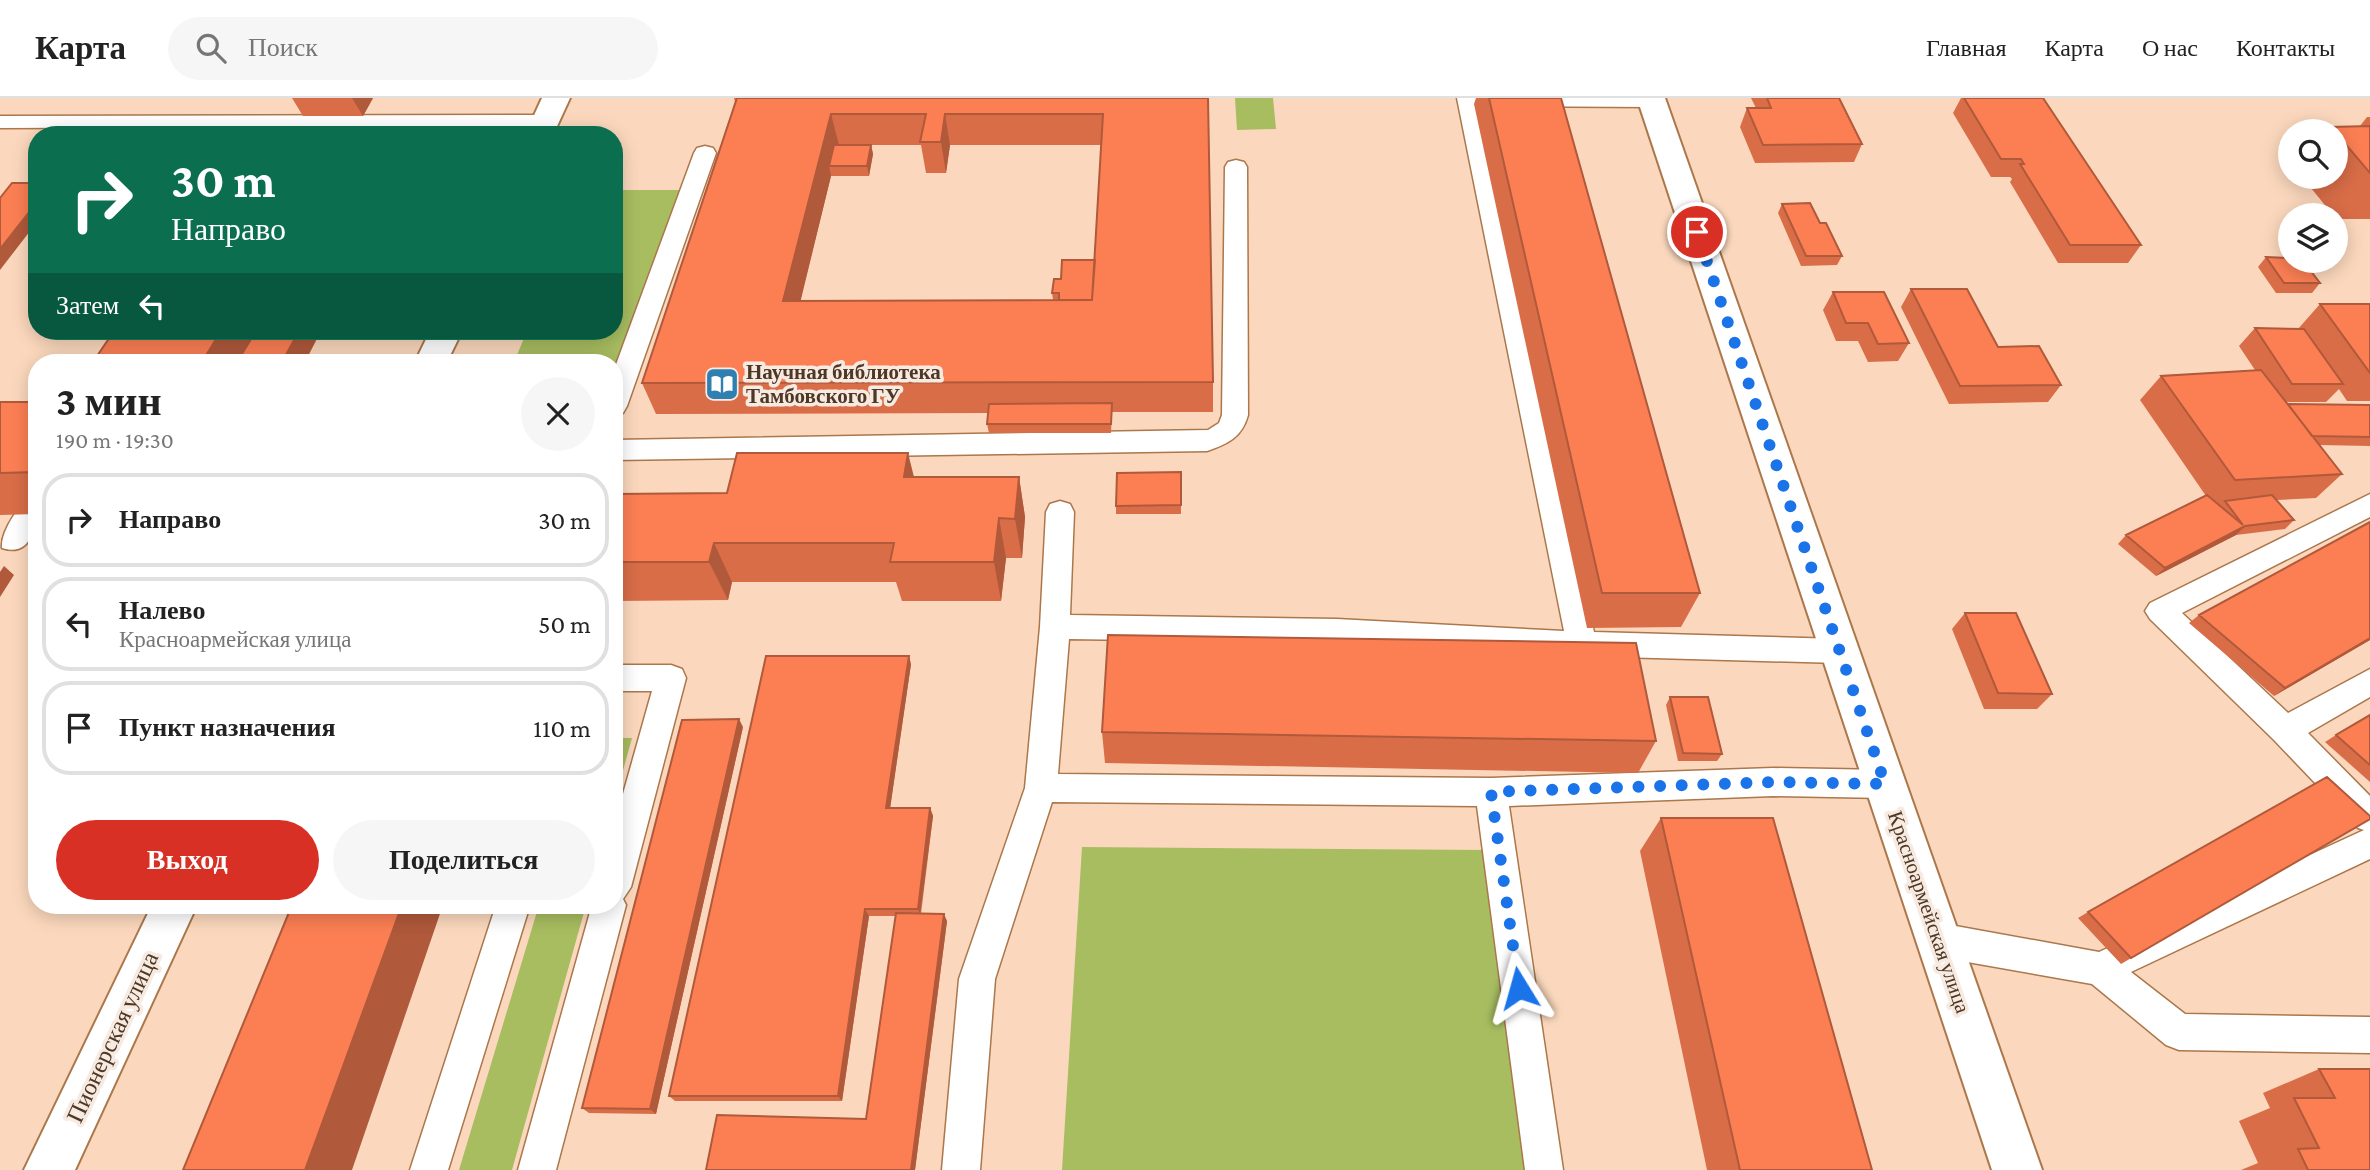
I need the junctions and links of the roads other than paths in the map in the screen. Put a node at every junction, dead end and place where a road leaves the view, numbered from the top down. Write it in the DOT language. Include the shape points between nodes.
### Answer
graph roads {
  1 [pos="1652,100"];
  2 [pos="547,118"];
  3 [pos="0,121"];
  4 [pos="705,153"];
  5 [pos="1236,167"];
  6 [pos="623,381"];
  7 [pos="623,450"];
  8 [pos="2370,505"];
  9 [pos="1060,512"];
  10 [pos="28,519"];
  11 [pos="16,540"];
  12 [pos="1055,627"];
  13 [pos="1582,645"];
  14 [pos="1839,651"];
  15 [pos="623,678"];
  16 [pos="2370,682"];
  17 [pos="2285,730"];
  18 [pos="1885,784"];
  19 [pos="1041,788"];
  20 [pos="1491,792"];
  21 [pos="2370,818"];
  22 [pos="2370,843"];
  23 [pos="623,854"];
  24 [pos="170,914"];
  25 [pos="510,914"];
  26 [pos="607,914"];
  27 [pos="1938,940"];
  28 [pos="2100,969"];
  29 [pos="2370,1035"];
  30 [pos="49,1170"];
  31 [pos="429,1170"];
  32 [pos="537,1170"];
  33 [pos="961,1170"];
  34 [pos="1544,1170"];
  35 [pos="2017,1170"];
  1 -- 13 [label="lane" via="1466,100"];
  1 -- 14 [label="street, Красноармейская улица"];
  2 -- 3 [label="lane"];
  4 -- 6 [label="lane"];
  5 -- 7 [label="lane" via="1235,415 1233,426 1222,436 1207,441 1060,445"];
  8 -- 17 [label="lane" via="2160,611"];
  9 -- 12 [label="lane"];
  10 -- 11 [label="lane"];
  12 -- 13 [label="lane" via="1337,631"];
  12 -- 19 [label="lane"];
  13 -- 14 [label="lane"];
  14 -- 18 [label="street, Красноармейская улица"];
  15 -- 23 [label="lane" via="671,678"];
  16 -- 17 [label="lane"];
  17 -- 21 [label="lane"];
  18 -- 20 [label="lane" via="1773,782"];
  18 -- 27 [label="street, Красноармейская улица"];
  19 -- 20 [label="lane"];
  19 -- 33 [label="lane" via="977,979"];
  20 -- 34 [label="lane"];
  22 -- 28 [label="lane"];
  24 -- 30 [label="street, Пионерская улица"];
  25 -- 31 [label="lane"];
  26 -- 32 [label="lane"];
  27 -- 28 [label="lane"];
  27 -- 35 [label="street, Красноармейская улица"];
  28 -- 29 [label="lane" via="2179,1032"];
}
